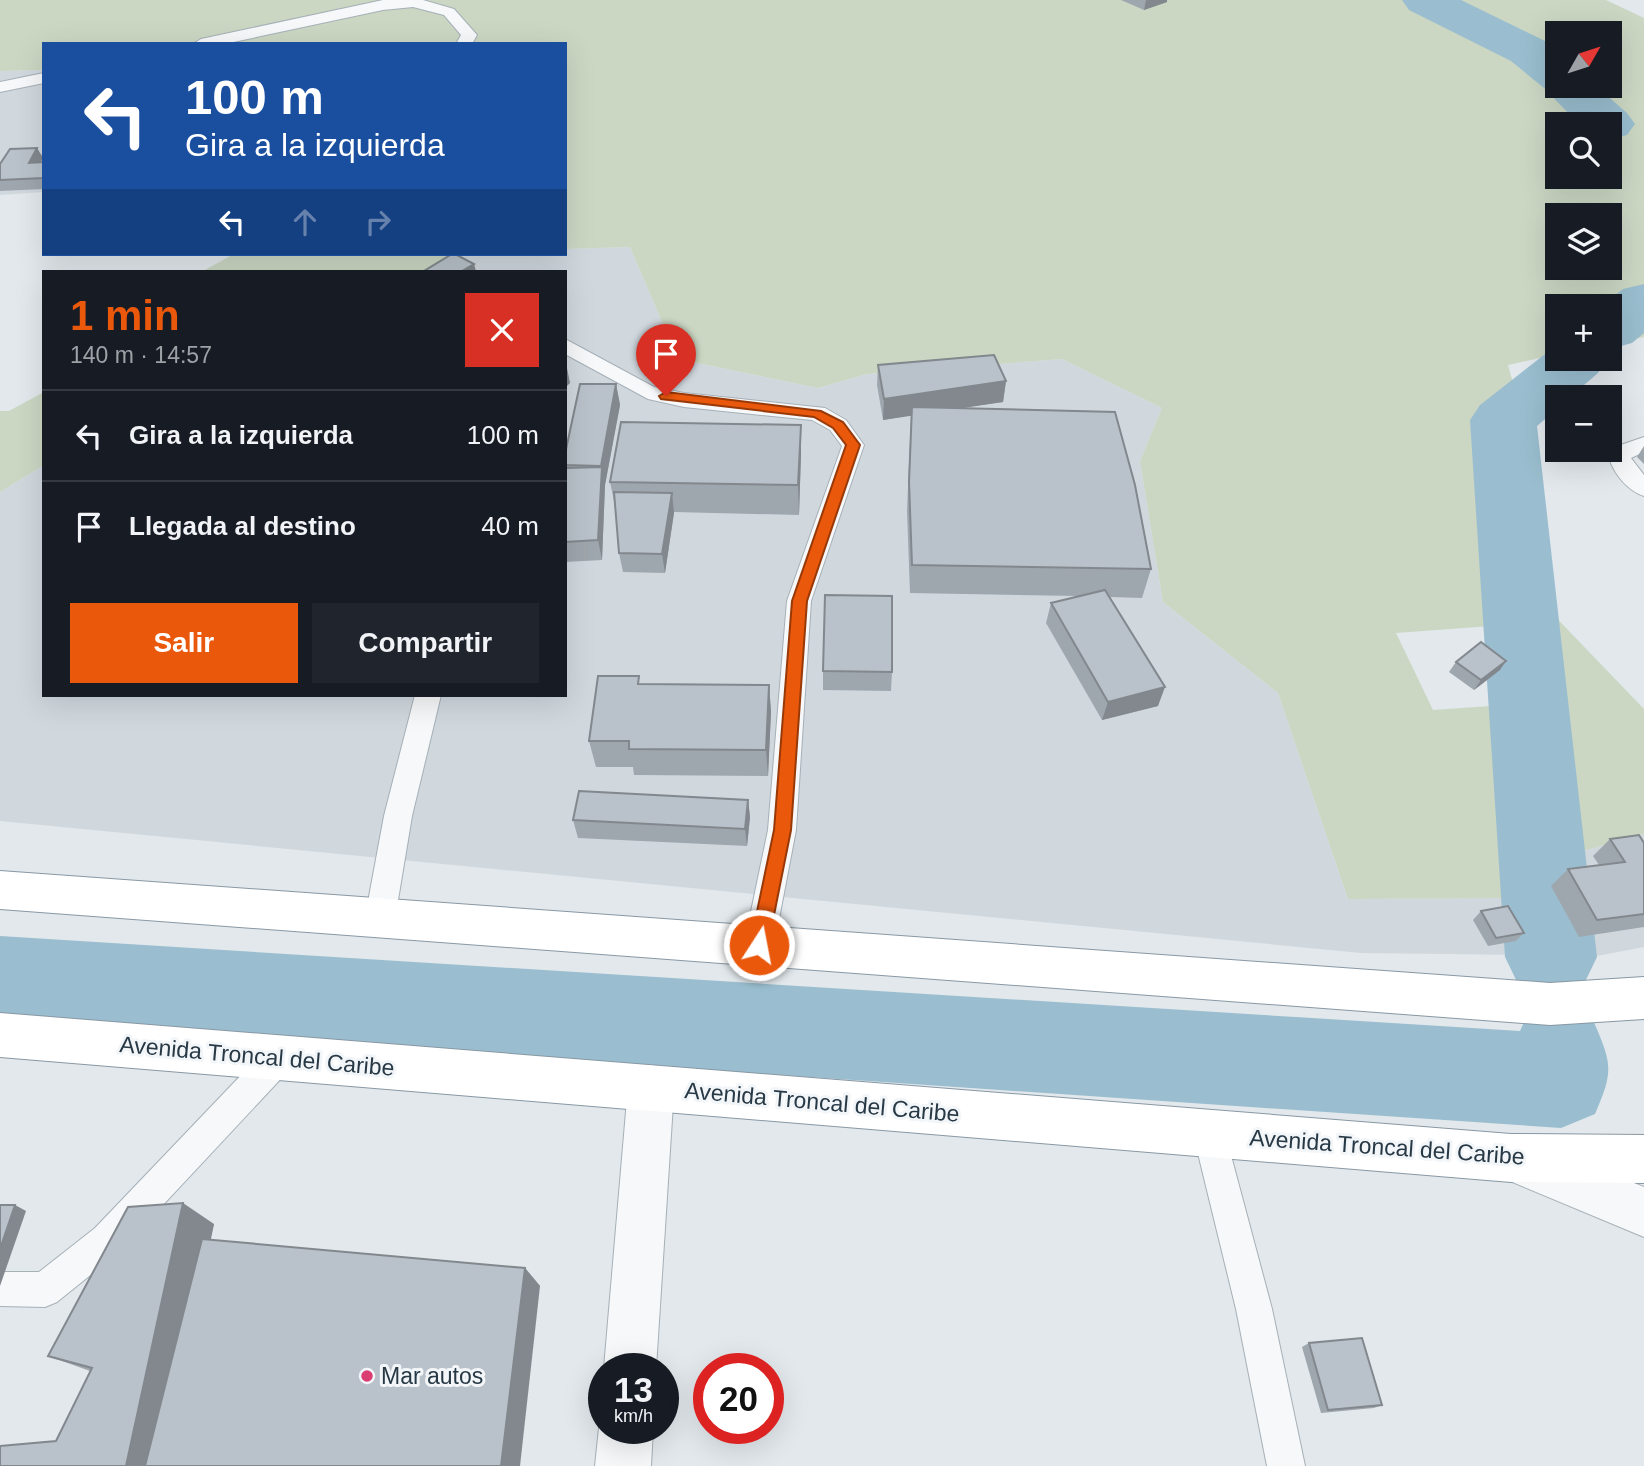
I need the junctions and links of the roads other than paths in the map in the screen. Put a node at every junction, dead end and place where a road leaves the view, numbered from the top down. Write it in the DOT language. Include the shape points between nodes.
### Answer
graph roads {
  1 [pos="210,42"];
  2 [pos="465,42"];
  3 [pos="42,78"];
  4 [pos="0,87"];
  5 [pos="567,346"];
  6 [pos="1644,444"];
  7 [pos="1644,488"];
  8 [pos="428,697"];
  9 [pos="0,890"];
  10 [pos="380,918"];
  11 [pos="759,945"];
  12 [pos="1644,998"];
  13 [pos="0,1035"];
  14 [pos="279,1058"];
  15 [pos="651,1088"];
  16 [pos="1209,1133"];
  17 [pos="1511,1158"];
  18 [pos="1644,1159"];
  19 [pos="1644,1212"];
  20 [pos="0,1289"];
  21 [pos="631,1353"];
  22 [pos="625,1444"];
  23 [pos="623,1466"];
  24 [pos="1286,1466"];
  1 -- 2 [label="lane" via="414,2 449,12 469,35"];
  3 -- 4 [label="lane"];
  5 -- 11 [label="lane" via="648,392 817,414 838,425 853,445 799,601 782,830"];
  6 -- 7 [label="lane" via="1620,453 1619,458"];
  8 -- 10 [label="lane" via="398,816"];
  9 -- 10 [label="highway"];
  10 -- 11 [label="highway"];
  11 -- 12 [label="highway" via="1550,1004"];
  13 -- 14 [label="highway, Avenida Troncal del Caribe"];
  14 -- 15 [label="highway, Avenida Troncal del Caribe"];
  14 -- 20 [label="lane" via="107,1240 45,1290"];
  15 -- 16 [label="highway, Avenida Troncal del Caribe"];
  15 -- 21 [label="street"];
  16 -- 17 [label="highway, Avenida Troncal del Caribe"];
  16 -- 24 [label="lane" via="1254,1309"];
  17 -- 18 [label="highway, Avenida Troncal del Caribe"];
  17 -- 19 [label="street"];
  22 -- 23 [label="street"];
}
